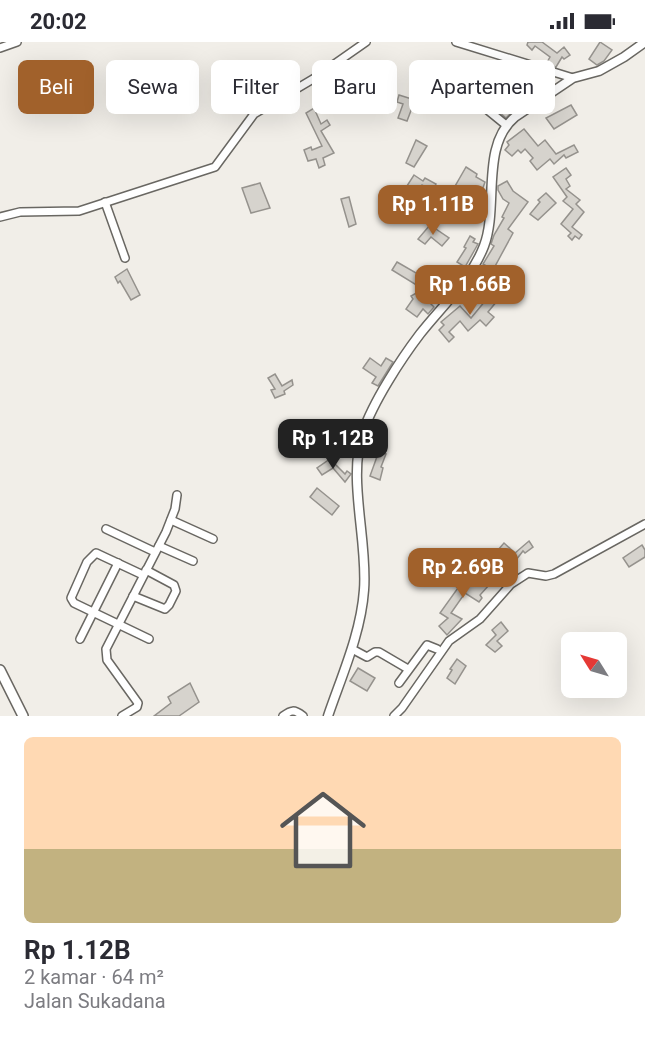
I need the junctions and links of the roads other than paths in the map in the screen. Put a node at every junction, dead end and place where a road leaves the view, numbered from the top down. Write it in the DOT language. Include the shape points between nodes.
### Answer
graph roads {
  1 [pos="17,42"];
  2 [pos="366,42"];
  3 [pos="456,42"];
  4 [pos="645,42"];
  5 [pos="0,48"];
  6 [pos="573,78"];
  7 [pos="492,114"];
  8 [pos="506,125"];
  9 [pos="105,202"];
  10 [pos="0,217"];
  11 [pos="125,258"];
  12 [pos="177,495"];
  13 [pos="171,520"];
  14 [pos="645,524"];
  15 [pos="106,529"];
  16 [pos="213,539"];
  17 [pos="157,549"];
  18 [pos="193,561"];
  19 [pos="118,563"];
  20 [pos="144,573"];
  21 [pos="134,596"];
  22 [pos="94,611"];
  23 [pos="119,624"];
  24 [pos="80,639"];
  25 [pos="149,639"];
  26 [pos="352,649"];
  27 [pos="437,649"];
  28 [pos="408,669"];
  29 [pos="0,670"];
  30 [pos="399,683"];
  31 [pos="23,716"];
  32 [pos="122,716"];
  33 [pos="283,716"];
  34 [pos="303,716"];
  35 [pos="328,716"];
  36 [pos="394,716"];
  1 -- 5 [label="street"];
  2 -- 9 [label="street" via="254,114 215,167"];
  3 -- 6 [label="street"];
  4 -- 6 [label="main road" via="599,70"];
  6 -- 8 [label="main road"];
  7 -- 8 [label="street"];
  8 -- 26 [label="main road" via="496,145 484,245 473,267 396,370 362,433 358,469 364,590"];
  9 -- 10 [label="street" via="79,212 20,212"];
  9 -- 11 [label="street"];
  12 -- 13 [label="street"];
  13 -- 16 [label="street"];
  13 -- 17 [label="street"];
  14 -- 36 [label="street" via="554,574 528,573 511,584 480,619 449,640"];
  15 -- 17 [label="street"];
  17 -- 18 [label="street"];
  17 -- 20 [label="street"];
  19 -- 20 [label="street"];
  19 -- 22 [label="street"];
  19 -- 22 [label="street" via="96,553 87,562 71,600"];
  20 -- 21 [label="street"];
  20 -- 21 [label="street" via="175,585 176,591 165,609"];
  21 -- 23 [label="street"];
  22 -- 23 [label="street"];
  22 -- 24 [label="street"];
  23 -- 25 [label="street"];
  23 -- 32 [label="street" via="105,655 138,703"];
  26 -- 28 [label="street" via="367,657 379,652"];
  26 -- 35 [label="main road"];
  27 -- 28 [label="street" via="427,645"];
  28 -- 30 [label="street"];
  29 -- 31 [label="highway"];
  33 -- 34 [label="street" via="290,711"];
}
